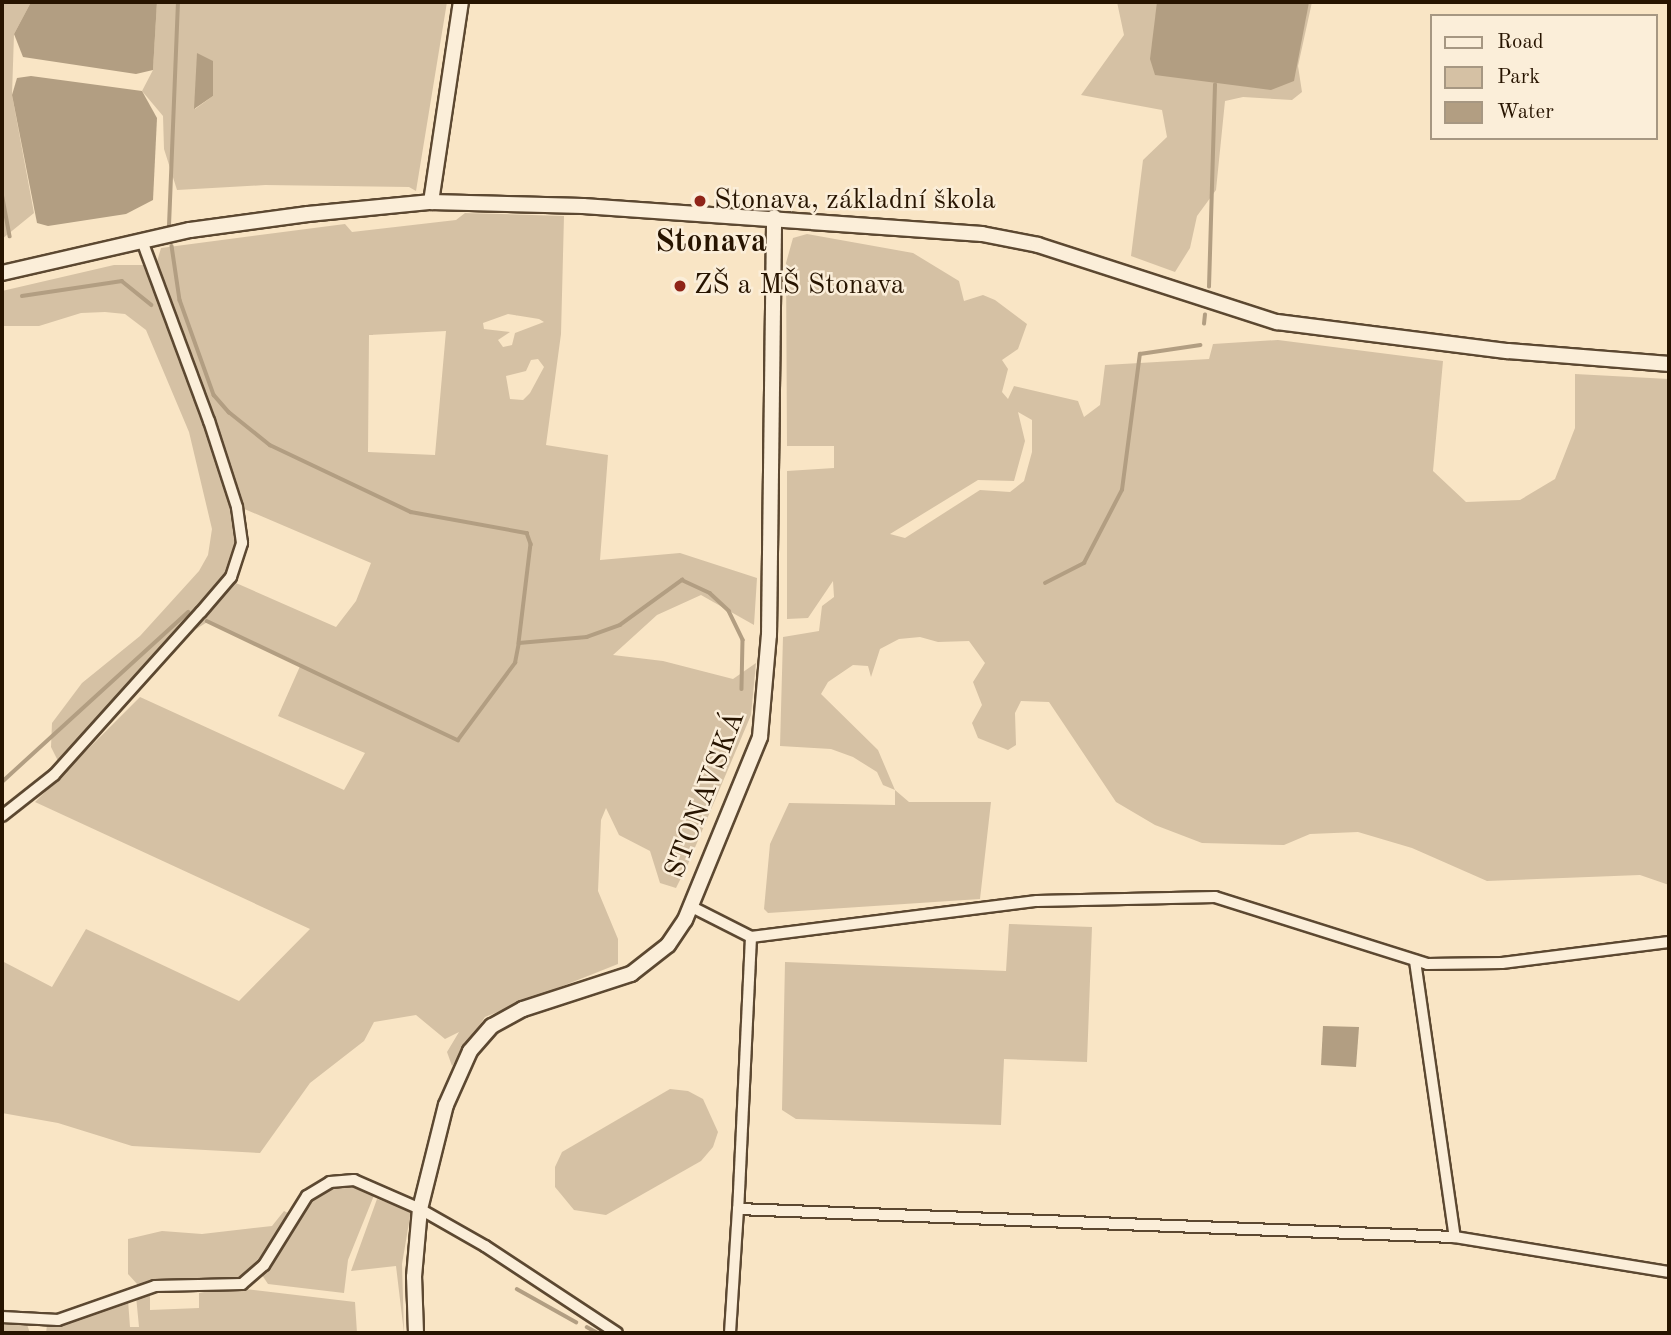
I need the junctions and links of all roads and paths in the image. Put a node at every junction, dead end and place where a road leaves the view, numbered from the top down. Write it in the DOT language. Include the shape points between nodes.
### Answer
graph roads {
  1 [pos="461,2"];
  2 [pos="432,202"];
  3 [pos="774,217"];
  4 [pos="142,241"];
  5 [pos="2,273"];
  6 [pos="1669,363"];
  7 [pos="2,816"];
  8 [pos="690,906"];
  9 [pos="751,937"];
  10 [pos="1669,942"];
  11 [pos="1415,961"];
  12 [pos="420,1209"];
  13 [pos="737,1209"];
  14 [pos="1455,1237"];
  15 [pos="1669,1272"];
  16 [pos="2,1317"];
  17 [pos="416,1333"];
  18 [pos="617,1333"];
  19 [pos="730,1333"];
  1 -- 2 [label="street"];
  2 -- 3 [label="street"];
  2 -- 4 [label="street" via="308,214"];
  3 -- 6 [label="street" via="918,226 1027,243 1277,322 1508,351"];
  3 -- 8 [label="street, STONAVSKÁ" via="765,716"];
  4 -- 5 [label="street"];
  4 -- 7 [label="street" via="209,421 237,507 242,543 231,577 201,612 54,775"];
  8 -- 9 [label="street"];
  8 -- 12 [label="street, STONAVSKÁ" via="668,945 644,967 523,1009 470,1051 446,1105"];
  9 -- 11 [label="street" via="1037,901 1215,897"];
  9 -- 13 [label="street"];
  10 -- 11 [label="street" via="1502,963"];
  11 -- 14 [label="street"];
  12 -- 16 [label="street" via="354,1180 330,1182 307,1196 264,1265 242,1284 155,1286 58,1320"];
  12 -- 17 [label="street, STONAVSKÁ"];
  12 -- 18 [label="street"];
  13 -- 14 [label="street"];
  13 -- 19 [label="street"];
  14 -- 15 [label="street"];
}
